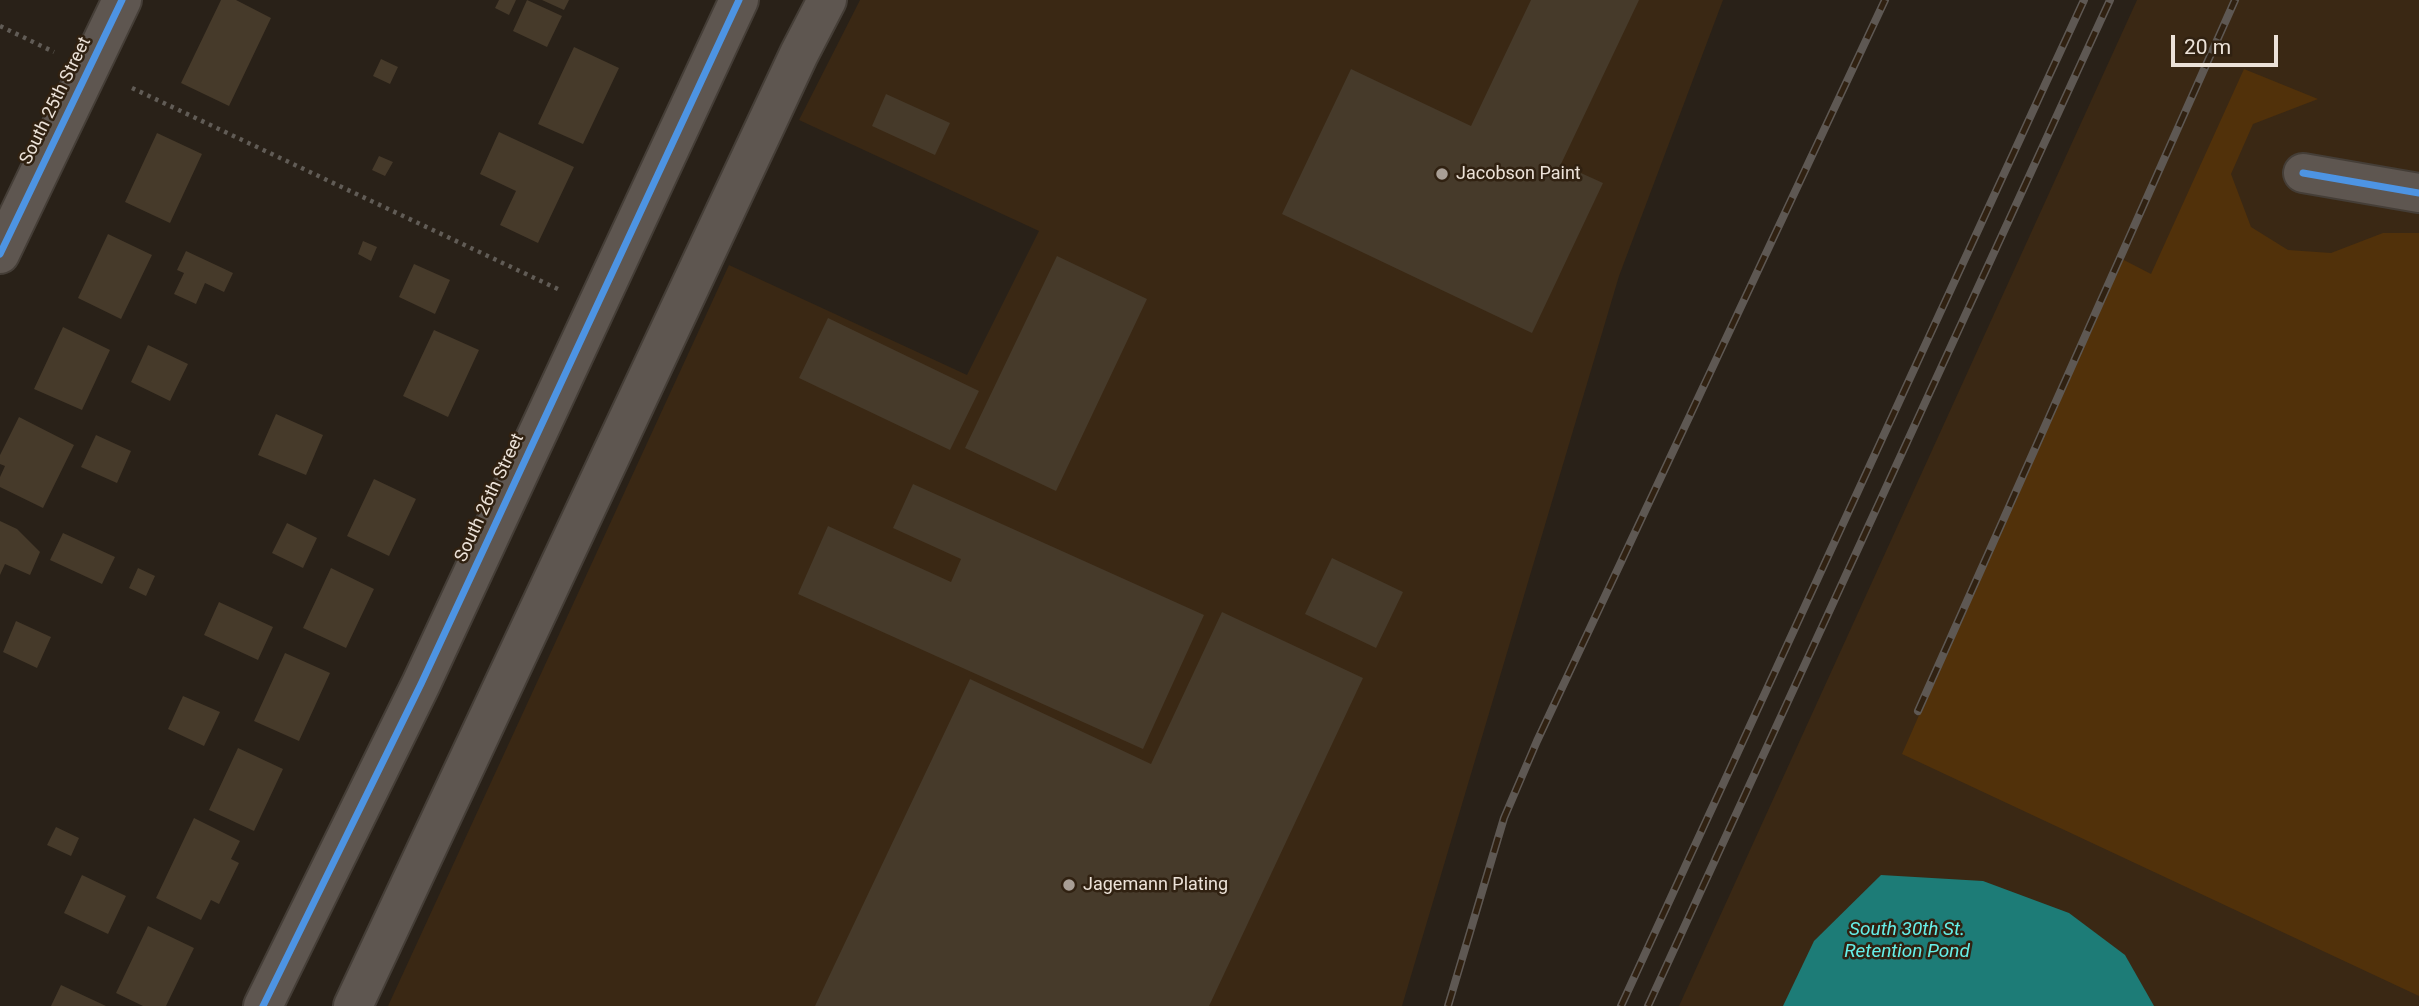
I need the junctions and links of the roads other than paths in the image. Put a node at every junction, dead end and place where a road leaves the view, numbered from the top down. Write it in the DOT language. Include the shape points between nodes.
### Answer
graph roads {
  1 [pos="122,0"];
  2 [pos="739,0"];
  3 [pos="827,0"];
  4 [pos="2303,173"];
  5 [pos="2419,193"];
  6 [pos="0,254"];
  7 [pos="263,1006"];
  8 [pos="353,1006"];
  1 -- 6 [label="street, South 25th Street"];
  2 -- 7 [label="street, South 26th Street" via="421,684"];
  3 -- 8 [label="street"];
  4 -- 5 [label="street"];
}
